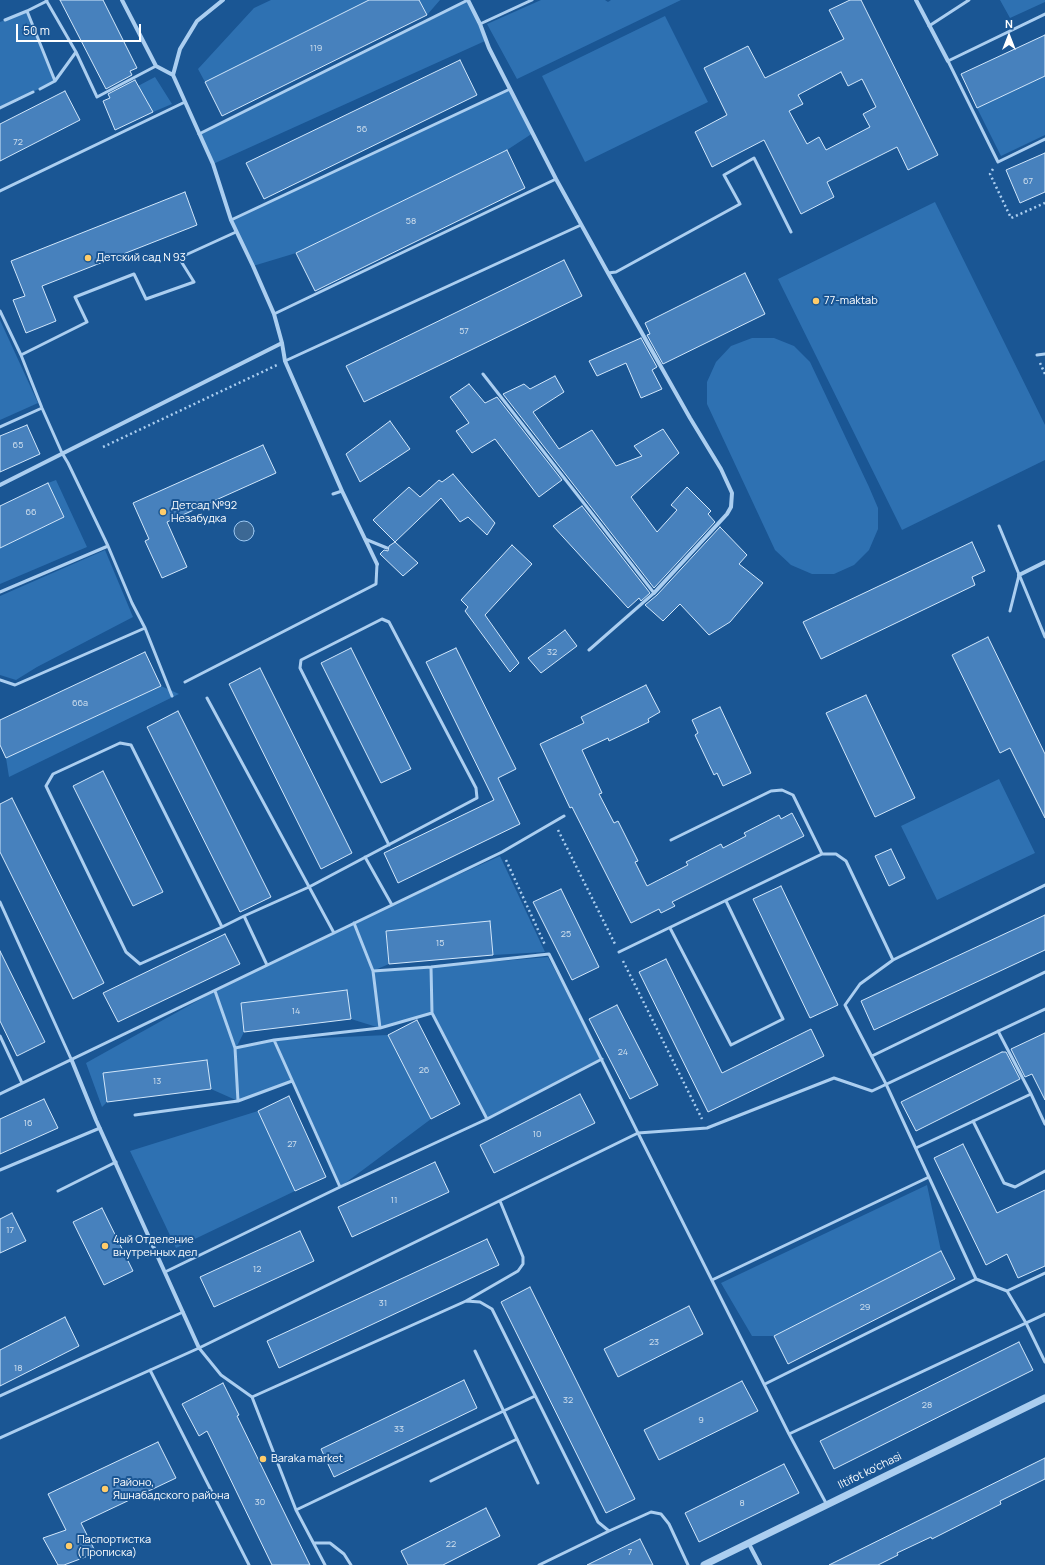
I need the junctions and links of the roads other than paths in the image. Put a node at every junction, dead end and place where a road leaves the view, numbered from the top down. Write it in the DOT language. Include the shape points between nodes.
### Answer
graph roads {
  1 [pos="46,0"];
  2 [pos="122,0"];
  3 [pos="223,0"];
  4 [pos="468,0"];
  5 [pos="532,0"];
  6 [pos="916,0"];
  7 [pos="969,0"];
  8 [pos="28,11"];
  9 [pos="1045,14"];
  10 [pos="4,20"];
  11 [pos="480,24"];
  12 [pos="929,26"];
  13 [pos="76,52"];
  14 [pos="948,61"];
  15 [pos="156,66"];
  16 [pos="174,75"];
  17 [pos="55,81"];
  18 [pos="40,89"];
  19 [pos="510,89"];
  20 [pos="33,92"];
  21 [pos="185,102"];
  22 [pos="0,108"];
  23 [pos="199,134"];
  24 [pos="1045,139"];
  25 [pos="556,179"];
  26 [pos="0,191"];
  27 [pos="231,220"];
  28 [pos="581,225"];
  29 [pos="236,232"];
  30 [pos="791,232"];
  31 [pos="608,273"];
  32 [pos="0,311"];
  33 [pos="274,314"];
  34 [pos="282,343"];
  35 [pos="1045,354"];
  36 [pos="21,355"];
  37 [pos="1037,355"];
  38 [pos="285,361"];
  39 [pos="483,374"];
  40 [pos="42,408"];
  41 [pos="0,427"];
  42 [pos="62,453"];
  43 [pos="0,485"];
  44 [pos="342,491"];
  45 [pos="333,494"];
  46 [pos="999,526"];
  47 [pos="365,539"];
  48 [pos="108,546"];
  49 [pos="387,548"];
  50 [pos="1045,562"];
  51 [pos="377,564"];
  52 [pos="1019,575"];
  53 [pos="0,592"];
  54 [pos="654,593"];
  55 [pos="1010,611"];
  56 [pos="145,628"];
  57 [pos="1045,638"];
  58 [pos="589,650"];
  59 [pos="0,680"];
  60 [pos="185,682"];
  61 [pos="172,696"];
  62 [pos="207,698"];
  63 [pos="564,816"];
  64 [pos="672,840"];
  65 [pos="389,845"];
  66 [pos="822,854"];
  67 [pos="365,857"];
  68 [pos="1045,885"];
  69 [pos="309,887"];
  70 [pos="726,901"];
  71 [pos="0,902"];
  72 [pos="392,905"];
  73 [pos="244,916"];
  74 [pos="354,923"];
  75 [pos="222,927"];
  76 [pos="670,928"];
  77 [pos="334,933"];
  78 [pos="619,952"];
  79 [pos="893,960"];
  80 [pos="267,965"];
  81 [pos="431,967"];
  82 [pos="373,971"];
  83 [pos="1045,972"];
  84 [pos="215,992"];
  85 [pos="1045,1009"];
  86 [pos="432,1012"];
  87 [pos="380,1028"];
  88 [pos="998,1031"];
  89 [pos="0,1036"];
  90 [pos="274,1040"];
  91 [pos="236,1048"];
  92 [pos="872,1056"];
  93 [pos="602,1059"];
  94 [pos="72,1061"];
  95 [pos="292,1081"];
  96 [pos="22,1083"];
  97 [pos="886,1084"];
  98 [pos="0,1094"];
  99 [pos="1031,1094"];
  100 [pos="238,1100"];
  101 [pos="135,1115"];
  102 [pos="487,1119"];
  103 [pos="973,1121"];
  104 [pos="1045,1124"];
  105 [pos="100,1128"];
  106 [pos="638,1133"];
  107 [pos="916,1148"];
  108 [pos="116,1162"];
  109 [pos="0,1170"];
  110 [pos="1045,1171"];
  111 [pos="929,1178"];
  112 [pos="340,1187"];
  113 [pos="58,1190"];
  114 [pos="500,1201"];
  115 [pos="165,1272"];
  116 [pos="1045,1273"];
  117 [pos="976,1279"];
  118 [pos="712,1280"];
  119 [pos="1007,1291"];
  120 [pos="466,1301"];
  121 [pos="183,1312"];
  122 [pos="1045,1314"];
  123 [pos="1026,1323"];
  124 [pos="199,1348"];
  125 [pos="475,1351"];
  126 [pos="1045,1362"];
  127 [pos="150,1370"];
  128 [pos="765,1384"];
  129 [pos="0,1396"];
  130 [pos="535,1396"];
  131 [pos="252,1397"];
  132 [pos="1045,1398"];
  133 [pos="790,1434"];
  134 [pos="0,1438"];
  135 [pos="517,1438"];
  136 [pos="431,1481"];
  137 [pos="538,1483"];
  138 [pos="827,1505"];
  139 [pos="296,1510"];
  140 [pos="610,1531"];
  141 [pos="314,1543"];
  142 [pos="749,1544"];
  143 [pos="249,1565"];
  144 [pos="325,1565"];
  145 [pos="350,1565"];
  146 [pos="539,1565"];
  147 [pos="688,1565"];
  148 [pos="704,1565"];
  149 [pos="760,1565"];
  1 -- 8 [label="lane"];
  1 -- 13 [label="lane"];
  2 -- 15 [label="street"];
  3 -- 16 [label="street" via="197,22 180,49"];
  4 -- 11 [label="street"];
  4 -- 23 [label="lane"];
  5 -- 11 [label="lane"];
  6 -- 12 [label="street"];
  7 -- 12 [label="lane"];
  8 -- 10 [label="lane"];
  8 -- 17 [label="lane"];
  9 -- 14 [label="lane"];
  11 -- 19 [label="street"];
  12 -- 14 [label="street"];
  13 -- 15 [label="lane" via="97,97"];
  13 -- 17 [label="lane"];
  14 -- 24 [label="lane" via="998,162"];
  15 -- 16 [label="street"];
  16 -- 21 [label="street"];
  17 -- 18 [label="lane"];
  19 -- 25 [label="street"];
  19 -- 27 [label="lane"];
  20 -- 22 [label="lane"];
  21 -- 23 [label="street"];
  21 -- 26 [label="lane"];
  23 -- 27 [label="street" via="213,164"];
  25 -- 28 [label="street"];
  25 -- 33 [label="lane"];
  27 -- 29 [label="street"];
  28 -- 31 [label="street"];
  28 -- 38 [label="lane"];
  29 -- 33 [label="street"];
  29 -- 36 [label="lane" via="179,258 194,282 146,299 134,274 75,297 87,322"];
  30 -- 31 [label="lane" via="754,158 724,175 740,204 616,272"];
  31 -- 54 [label="street" via="721,469 732,493 731,507 727,514"];
  32 -- 36 [label="lane"];
  33 -- 34 [label="street"];
  34 -- 38 [label="street"];
  34 -- 42 [label="street"];
  35 -- 37 [label="lane"];
  36 -- 40 [label="lane"];
  38 -- 44 [label="street"];
  39 -- 54 [label="lane"];
  40 -- 41 [label="lane"];
  40 -- 42 [label="lane"];
  42 -- 43 [label="street"];
  42 -- 48 [label="lane"];
  44 -- 45 [label="lane"];
  44 -- 47 [label="street"];
  46 -- 52 [label="lane"];
  47 -- 49 [label="lane"];
  47 -- 51 [label="street"];
  48 -- 53 [label="lane"];
  48 -- 56 [label="lane"];
  50 -- 52 [label="street"];
  51 -- 60 [label="lane" via="376,584"];
  52 -- 55 [label="lane"];
  52 -- 57 [label="lane"];
  54 -- 58 [label="lane"];
  56 -- 59 [label="lane" via="14,685"];
  56 -- 61 [label="lane"];
  62 -- 69 [label="lane"];
  63 -- 72 [label="lane" via="502,852"];
  64 -- 66 [label="lane" via="771,791 782,790 793,795"];
  65 -- 65 [label="lane" via="300,668 302,660 382,619 389,622 476,788 477,798"];
  65 -- 67 [label="lane"];
  66 -- 70 [label="lane"];
  66 -- 79 [label="lane" via="836,854 846,861"];
  67 -- 69 [label="lane"];
  67 -- 72 [label="lane"];
  68 -- 79 [label="lane"];
  69 -- 73 [label="lane"];
  69 -- 77 [label="lane"];
  70 -- 76 [label="lane"];
  70 -- 76 [label="lane" via="783,1019 731,1045"];
  71 -- 94 [label="lane"];
  72 -- 74 [label="lane"];
  73 -- 75 [label="lane"];
  73 -- 80 [label="lane"];
  74 -- 77 [label="lane"];
  74 -- 82 [label="lane"];
  75 -- 75 [label="lane" via="131,745 120,743 53,774 46,786 126,952 140,964"];
  76 -- 78 [label="lane"];
  77 -- 80 [label="lane"];
  79 -- 92 [label="lane" via="860,984 845,1005"];
  80 -- 84 [label="lane"];
  81 -- 82 [label="lane"];
  81 -- 86 [label="lane"];
  81 -- 93 [label="lane" via="549,954"];
  82 -- 87 [label="lane"];
  83 -- 92 [label="lane"];
  84 -- 91 [label="lane"];
  84 -- 94 [label="lane"];
  85 -- 88 [label="lane"];
  86 -- 87 [label="lane"];
  86 -- 102 [label="lane"];
  87 -- 90 [label="lane"];
  88 -- 97 [label="lane"];
  88 -- 99 [label="lane"];
  89 -- 96 [label="lane"];
  90 -- 91 [label="lane"];
  90 -- 95 [label="lane"];
  91 -- 100 [label="lane"];
  92 -- 97 [label="lane"];
  93 -- 102 [label="lane"];
  93 -- 106 [label="lane"];
  94 -- 96 [label="lane"];
  94 -- 105 [label="street"];
  95 -- 100 [label="lane"];
  95 -- 112 [label="lane"];
  96 -- 98 [label="lane"];
  97 -- 106 [label="lane" via="872,1091 834,1078 707,1128"];
  97 -- 107 [label="lane"];
  99 -- 103 [label="lane"];
  99 -- 104 [label="lane"];
  100 -- 101 [label="lane"];
  102 -- 112 [label="lane"];
  103 -- 107 [label="lane"];
  103 -- 110 [label="lane" via="1004,1183 1015,1187"];
  105 -- 108 [label="street"];
  105 -- 109 [label="lane"];
  106 -- 114 [label="lane"];
  106 -- 118 [label="lane"];
  107 -- 111 [label="lane"];
  108 -- 113 [label="lane"];
  108 -- 115 [label="street"];
  111 -- 117 [label="lane"];
  111 -- 118 [label="lane"];
  112 -- 115 [label="lane"];
  114 -- 120 [label="lane" via="523,1257 523,1264 518,1271"];
  114 -- 124 [label="lane"];
  115 -- 121 [label="street"];
  116 -- 119 [label="lane"];
  117 -- 119 [label="lane"];
  117 -- 128 [label="lane"];
  118 -- 128 [label="lane"];
  119 -- 123 [label="lane"];
  120 -- 130 [label="lane" via="480,1302 492,1309"];
  120 -- 131 [label="lane"];
  121 -- 124 [label="street"];
  121 -- 129 [label="lane"];
  122 -- 123 [label="lane"];
  123 -- 126 [label="lane"];
  123 -- 133 [label="lane"];
  124 -- 127 [label="lane"];
  124 -- 131 [label="lane" via="221,1375"];
  125 -- 135 [label="lane"];
  127 -- 134 [label="lane"];
  127 -- 143 [label="lane"];
  128 -- 133 [label="lane"];
  130 -- 139 [label="lane"];
  130 -- 140 [label="lane" via="598,1522"];
  131 -- 139 [label="lane"];
  132 -- 138 [label="street, Iltifot ko'chasi"];
  133 -- 138 [label="lane"];
  135 -- 136 [label="lane"];
  135 -- 137 [label="lane"];
  138 -- 142 [label="street, Iltifot ko'chasi"];
  139 -- 141 [label="lane"];
  140 -- 146 [label="lane"];
  140 -- 147 [label="lane" via="651,1512 661,1514 669,1524"];
  141 -- 144 [label="lane"];
  141 -- 145 [label="lane" via="330,1543 344,1554"];
  142 -- 148 [label="street, Iltifot ko'chasi"];
  142 -- 149 [label="street"];
}
